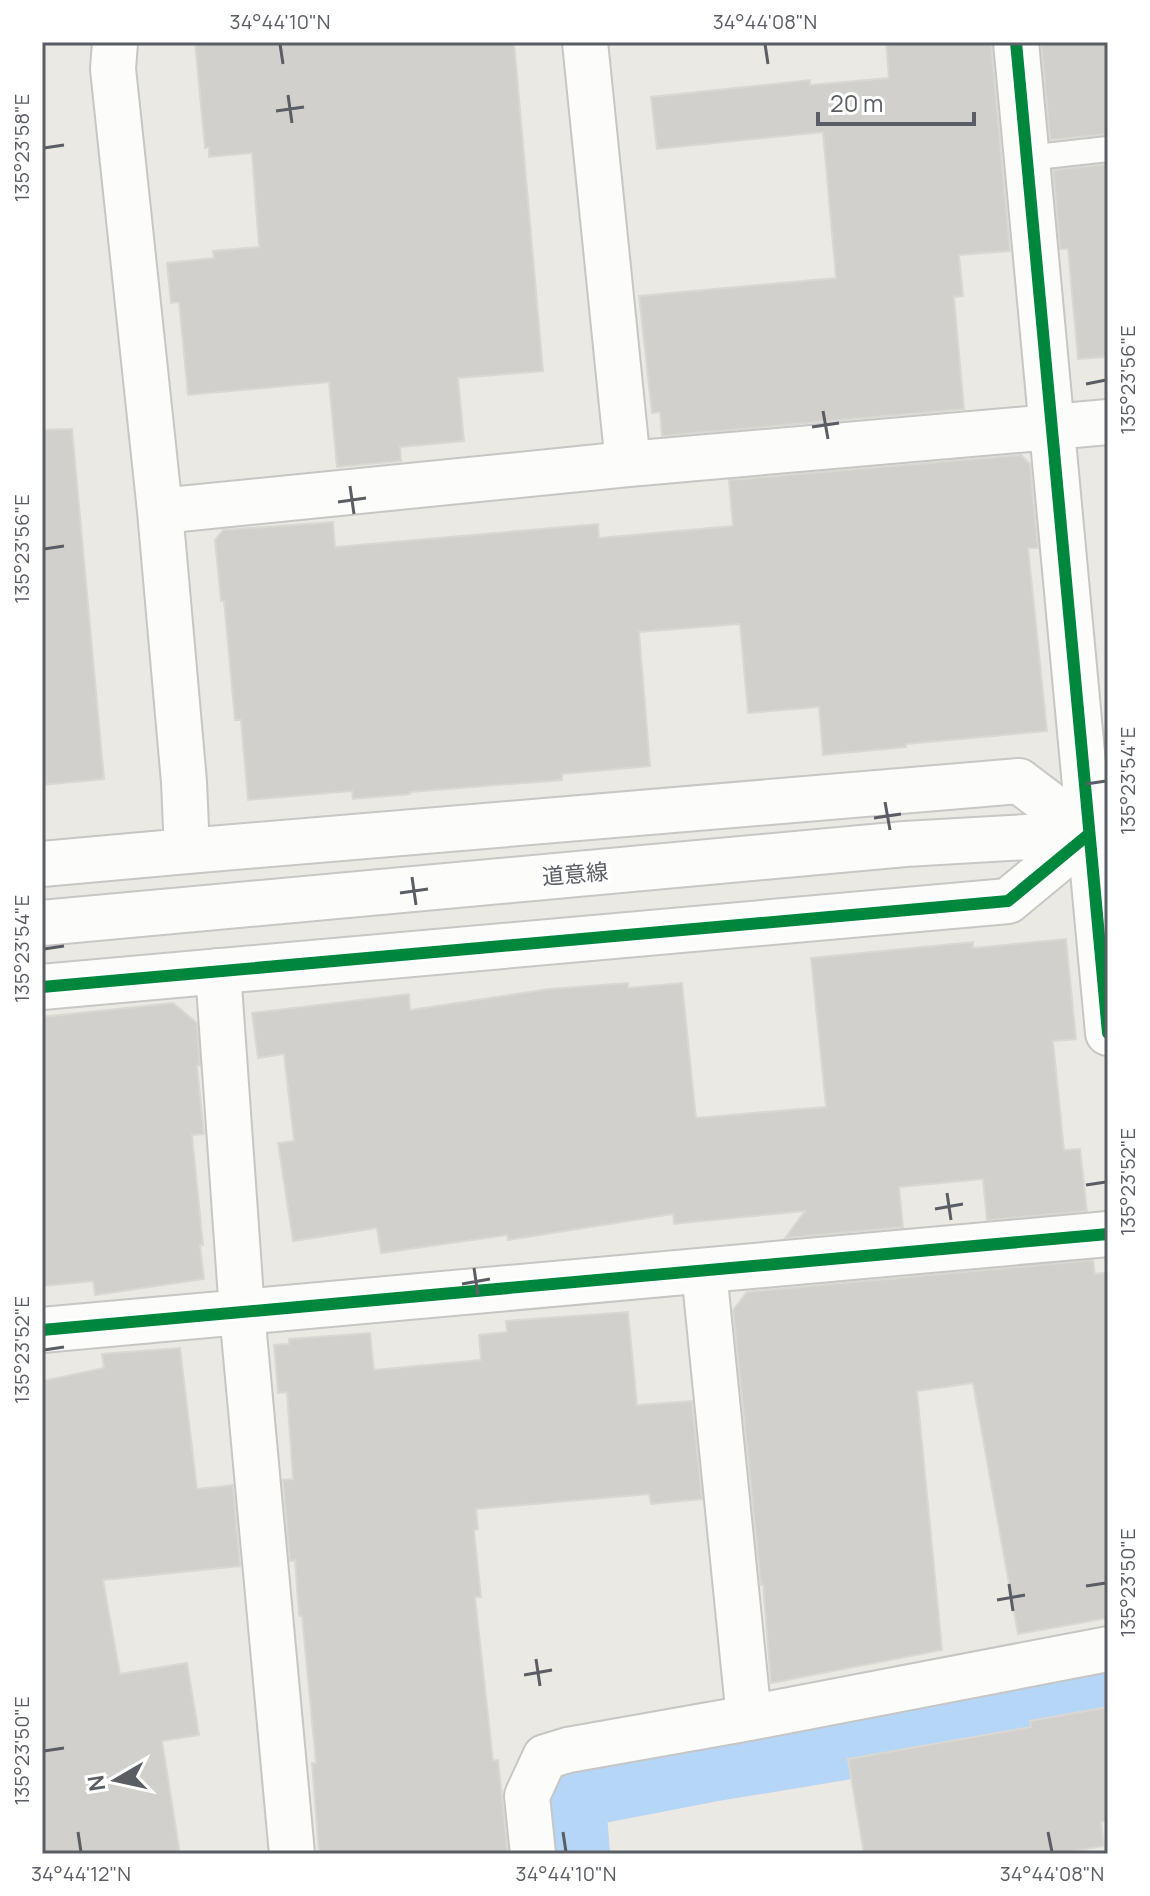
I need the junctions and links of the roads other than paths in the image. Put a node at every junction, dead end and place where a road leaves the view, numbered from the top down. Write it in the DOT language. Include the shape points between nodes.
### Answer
graph roads {
  1 [pos="115,42"];
  2 [pos="585,42"];
  3 [pos="1016,42"];
  4 [pos="1108,149"];
  5 [pos="1027,158"];
  6 [pos="1108,422"];
  7 [pos="1052,427"];
  8 [pos="628,464"];
  9 [pos="160,511"];
  10 [pos="1098,833"];
  11 [pos="187,851"];
  12 [pos="42,864"];
  13 [pos="42,923"];
  14 [pos="218,971"];
  15 [pos="42,987"];
  16 [pos="1108,1033"];
  17 [pos="1108,1234"];
  18 [pos="704,1271"];
  19 [pos="242,1312"];
  20 [pos="42,1330"];
  21 [pos="1108,1649"];
  22 [pos="749,1718"];
  23 [pos="292,1854"];
  24 [pos="533,1854"];
  1 -- 9 [label="street" via="113,69"];
  2 -- 8 [label="street"];
  3 -- 5 [label="street"];
  4 -- 5 [label="lane"];
  5 -- 7 [label="street"];
  6 -- 7 [label="street"];
  7 -- 8 [label="street"];
  7 -- 10 [label="street"];
  8 -- 9 [label="street"];
  9 -- 11 [label="street"];
  10 -- 11 [label="street" via="1019,781"];
  10 -- 13 [label="street, 道意線" via="905,844"];
  10 -- 14 [label="street" via="1008,901"];
  10 -- 16 [label="street"];
  11 -- 12 [label="street"];
  14 -- 15 [label="street"];
  14 -- 19 [label="street"];
  17 -- 18 [label="street"];
  18 -- 19 [label="street"];
  18 -- 22 [label="street"];
  19 -- 20 [label="street"];
  19 -- 23 [label="street"];
  21 -- 22 [label="street"];
  22 -- 24 [label="street" via="545,1757 527,1796"];
}
